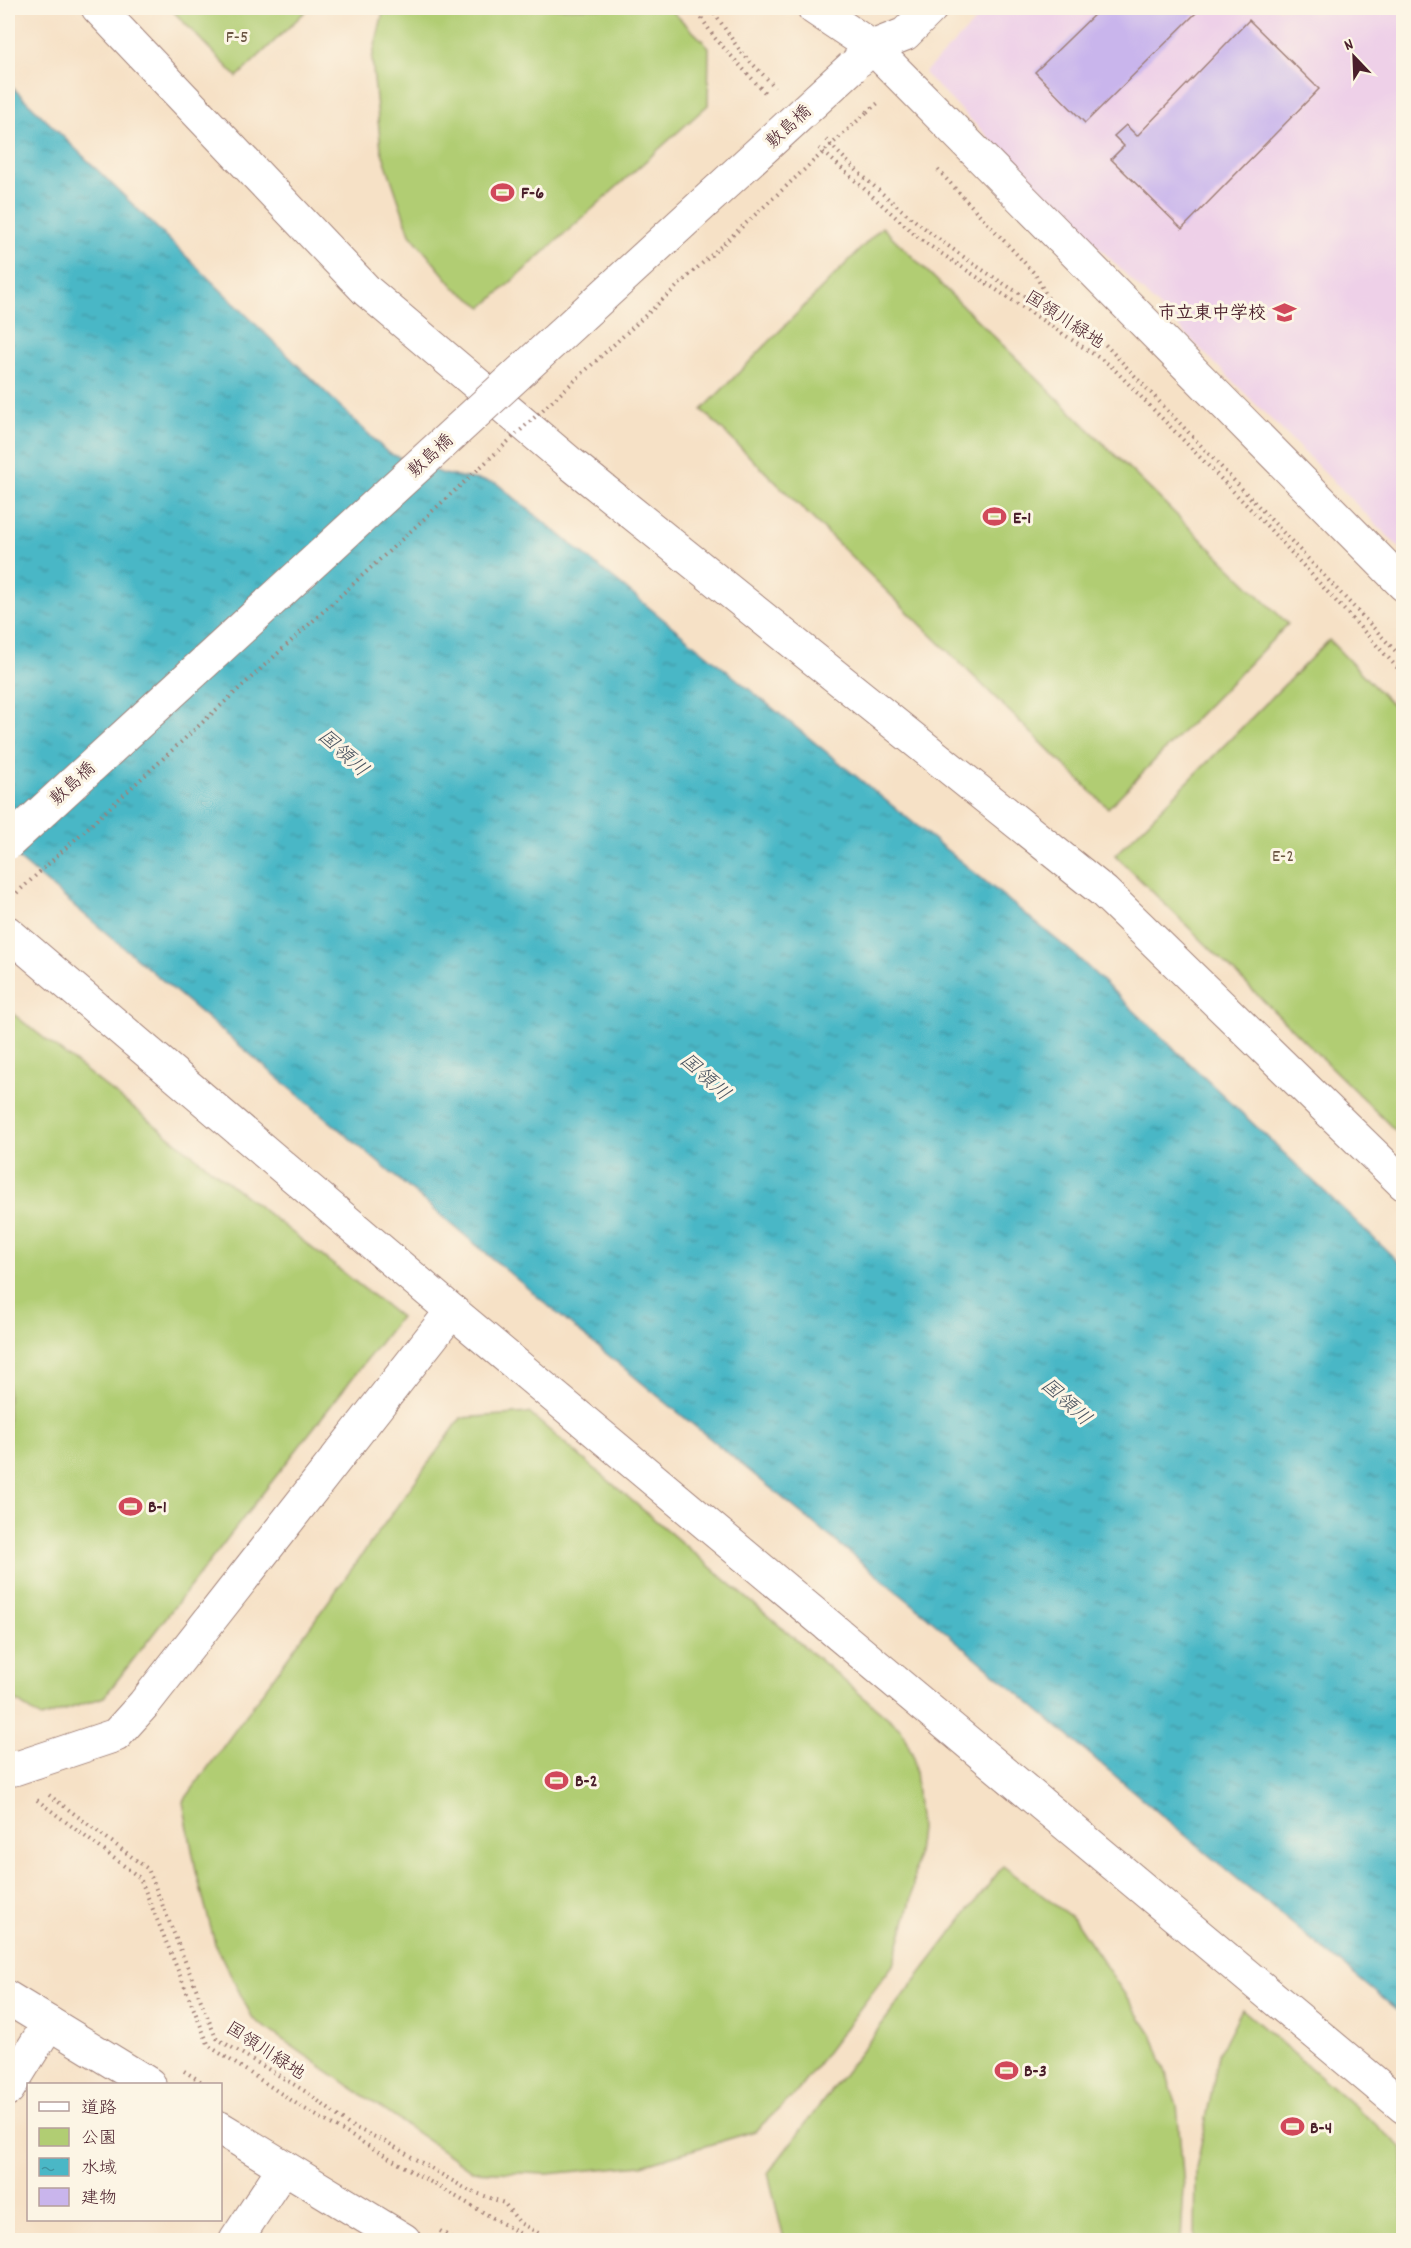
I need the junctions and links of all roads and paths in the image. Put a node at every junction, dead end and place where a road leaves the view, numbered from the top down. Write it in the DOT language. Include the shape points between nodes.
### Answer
graph roads {
  1 [pos="98,8"];
  2 [pos="695,8"];
  3 [pos="711,8"];
  4 [pos="814,8"];
  5 [pos="931,8"];
  6 [pos="862,57"];
  7 [pos="780,93"];
  8 [pos="770,98"];
  9 [pos="877,104"];
  10 [pos="867,112"];
  11 [pos="885,112"];
  12 [pos="820,134"];
  13 [pos="815,144"];
  14 [pos="932,163"];
  15 [pos="1059,318"];
  16 [pos="1404,585"];
  17 [pos="1404,660"];
  18 [pos="1404,675"];
  19 [pos="8,843"];
  20 [pos="8,901"];
  21 [pos="8,933"];
  22 [pos="1404,1184"];
  23 [pos="452,1311"];
  24 [pos="15,1767"];
  25 [pos="8,1998"];
  26 [pos="49,2023"];
  27 [pos="146,2083"];
  28 [pos="8,2089"];
  29 [pos="1404,2107"];
  30 [pos="222,2129"];
  31 [pos="284,2167"];
  32 [pos="357,2228"];
  33 [pos="236,2241"];
  34 [pos="404,2241"];
  35 [pos="531,2241"];
  36 [pos="550,2241"];
  1 -- 22 [label="street" via="367,291 570,463 1104,892"];
  2 -- 8 [label="path" via="714,37"];
  3 -- 7 [label="path" via="740,51"];
  4 -- 6 [label="street"];
  5 -- 6 [label="street" via="905,34"];
  6 -- 16 [label="street"];
  6 -- 19 [label="street, 敷島橋, bridge"];
  9 -- 11 [label="path"];
  10 -- 20 [label="path, bridge"];
  12 -- 15 [label="path" via="931,235"];
  13 -- 18 [label="path, 国領川緑地" via="921,240 1110,365 1265,524"];
  14 -- 15 [label="path" via="1035,274"];
  15 -- 17 [label="path" via="1099,338"];
  21 -- 23 [label="street"];
  23 -- 24 [label="street" via="116,1735"];
  23 -- 29 [label="street"];
  24 -- 35 [label="path" via="25,1790 140,1878 209,2046 303,2108"];
  24 -- 36 [label="path, 国領川緑地" via="148,1869 216,2038 308,2094 349,2126 388,2143 468,2190 504,2203 520,2223"];
  25 -- 26 [label="street"];
  26 -- 27 [label="street"];
  26 -- 28 [label="street"];
  30 -- 31 [label="street"];
  31 -- 32 [label="street"];
  31 -- 33 [label="street"];
  32 -- 34 [label="street"];
}
